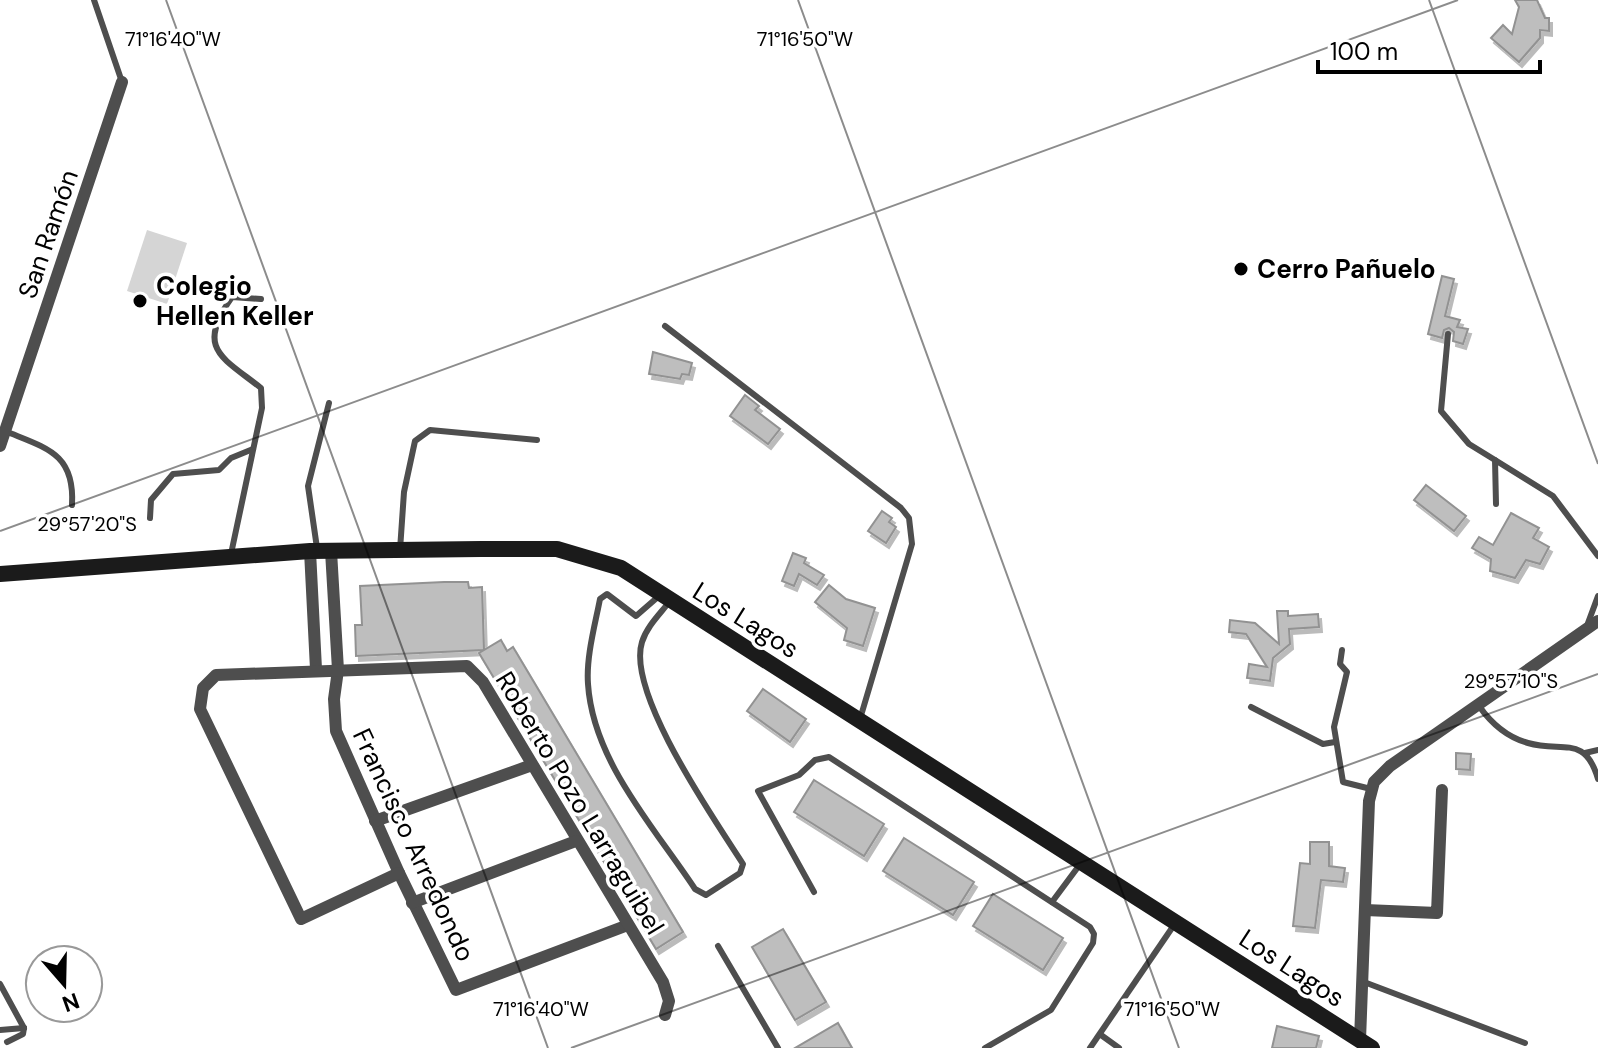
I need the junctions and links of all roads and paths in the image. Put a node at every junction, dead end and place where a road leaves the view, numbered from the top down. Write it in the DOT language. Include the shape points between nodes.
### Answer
graph roads {
  1 [pos="94,0"];
  2 [pos="122,82"];
  3 [pos="261,299"];
  4 [pos="665,326"];
  5 [pos="1448,334"];
  6 [pos="329,403"];
  7 [pos="5,431"];
  8 [pos="537,440"];
  9 [pos="0,446"];
  10 [pos="253,449"];
  11 [pos="1495,460"];
  12 [pos="1496,504"];
  13 [pos="72,505"];
  14 [pos="150,518"];
  15 [pos="400,550"];
  16 [pos="320,551"];
  17 [pos="1598,556"];
  18 [pos="230,557"];
  19 [pos="0,574"];
  20 [pos="1598,596"];
  21 [pos="665,598"];
  22 [pos="1598,621"];
  23 [pos="1579,635"];
  24 [pos="1342,650"];
  25 [pos="316,669"];
  26 [pos="338,670"];
  27 [pos="1479,706"];
  28 [pos="1251,707"];
  29 [pos="860,719"];
  30 [pos="1335,742"];
  31 [pos="1598,750"];
  32 [pos="1585,753"];
  33 [pos="532,765"];
  34 [pos="1598,779"];
  35 [pos="1371,789"];
  36 [pos="1442,790"];
  37 [pos="375,821"];
  38 [pos="576,841"];
  39 [pos="1081,862"];
  40 [pos="399,873"];
  41 [pos="814,892"];
  42 [pos="1052,902"];
  43 [pos="412,903"];
  44 [pos="1365,910"];
  45 [pos="1176,922"];
  46 [pos="628,925"];
  47 [pos="718,946"];
  48 [pos="1362,981"];
  49 [pos="0,984"];
  50 [pos="665,1015"];
  51 [pos="24,1028"];
  52 [pos="0,1030"];
  53 [pos="1101,1035"];
  54 [pos="7,1042"];
  55 [pos="1525,1043"];
  56 [pos="1366,1044"];
  57 [pos="778,1048"];
  58 [pos="985,1048"];
  59 [pos="1090,1048"];
  60 [pos="1119,1048"];
  1 -- 2 [label="lane"];
  2 -- 7 [label="street, San Ramón"];
  3 -- 10 [label="lane" via="232,297 217,318 215,344 220,359 261,388"];
  4 -- 29 [label="lane" via="909,518 912,544"];
  5 -- 11 [label="lane" via="1441,411 1469,444"];
  6 -- 16 [label="lane" via="308,486"];
  7 -- 9 [label="street, San Ramón"];
  7 -- 13 [label="lane" via="55,451 73,483"];
  8 -- 15 [label="lane" via="430,430 415,441"];
  10 -- 14 [label="lane" via="219,470 173,474 151,500"];
  10 -- 18 [label="lane"];
  11 -- 12 [label="lane"];
  11 -- 17 [label="lane" via="1553,496"];
  15 -- 16 [label="main road, Los Lagos"];
  15 -- 21 [label="main road, Los Lagos" via="557,549 621,568"];
  16 -- 18 [label="main road, Los Lagos"];
  16 -- 25 [label="street"];
  16 -- 26 [label="street, Francisco Arredondo"];
  18 -- 19 [label="main road, Los Lagos"];
  20 -- 23 [label="lane"];
  21 -- 21 [label="lane" via="636,616 607,594 600,599 590,695 613,767 695,889 706,895 740,873 743,864 679,764 651,700 641,644"];
  21 -- 29 [label="main road, Los Lagos"];
  22 -- 23 [label="street"];
  23 -- 27 [label="street"];
  24 -- 30 [label="lane" via="1340,664 1347,672"];
  25 -- 26 [label="street, Roberto Pozo Larraguibel"];
  25 -- 40 [label="street, Roberto Pozo Larraguibel" via="216,675 203,688 200,709 301,919"];
  26 -- 33 [label="street, Roberto Pozo Larraguibel" via="467,666 483,682"];
  26 -- 37 [label="street, Francisco Arredondo" via="336,731"];
  27 -- 32 [label="lane" via="1518,740"];
  27 -- 35 [label="street" via="1390,766"];
  28 -- 30 [label="lane" via="1323,744"];
  29 -- 39 [label="main road, Los Lagos"];
  30 -- 35 [label="lane" via="1343,782"];
  31 -- 32 [label="lane"];
  32 -- 34 [label="lane"];
  33 -- 37 [label="street"];
  33 -- 38 [label="street, Roberto Pozo Larraguibel"];
  35 -- 44 [label="street"];
  36 -- 44 [label="street" via="1437,913"];
  37 -- 40 [label="street, Francisco Arredondo"];
  38 -- 43 [label="street"];
  38 -- 46 [label="street, Roberto Pozo Larraguibel"];
  39 -- 42 [label="lane"];
  39 -- 45 [label="main road, Los Lagos"];
  40 -- 43 [label="street, Francisco Arredondo"];
  41 -- 42 [label="lane" via="758,791 829,757"];
  42 -- 58 [label="lane" via="1090,927 1093,943 1051,1010"];
  43 -- 46 [label="street, Francisco Arredondo" via="456,990"];
  44 -- 48 [label="street"];
  45 -- 53 [label="lane"];
  45 -- 56 [label="main road, Los Lagos"];
  46 -- 50 [label="street, Roberto Pozo Larraguibel" via="663,982 669,1001"];
  47 -- 57 [label="lane"];
  48 -- 55 [label="lane"];
  48 -- 56 [label="street"];
  49 -- 51 [label="lane"];
  51 -- 52 [label="lane"];
  51 -- 54 [label="lane"];
  53 -- 59 [label="lane"];
  53 -- 60 [label="lane"];
}
